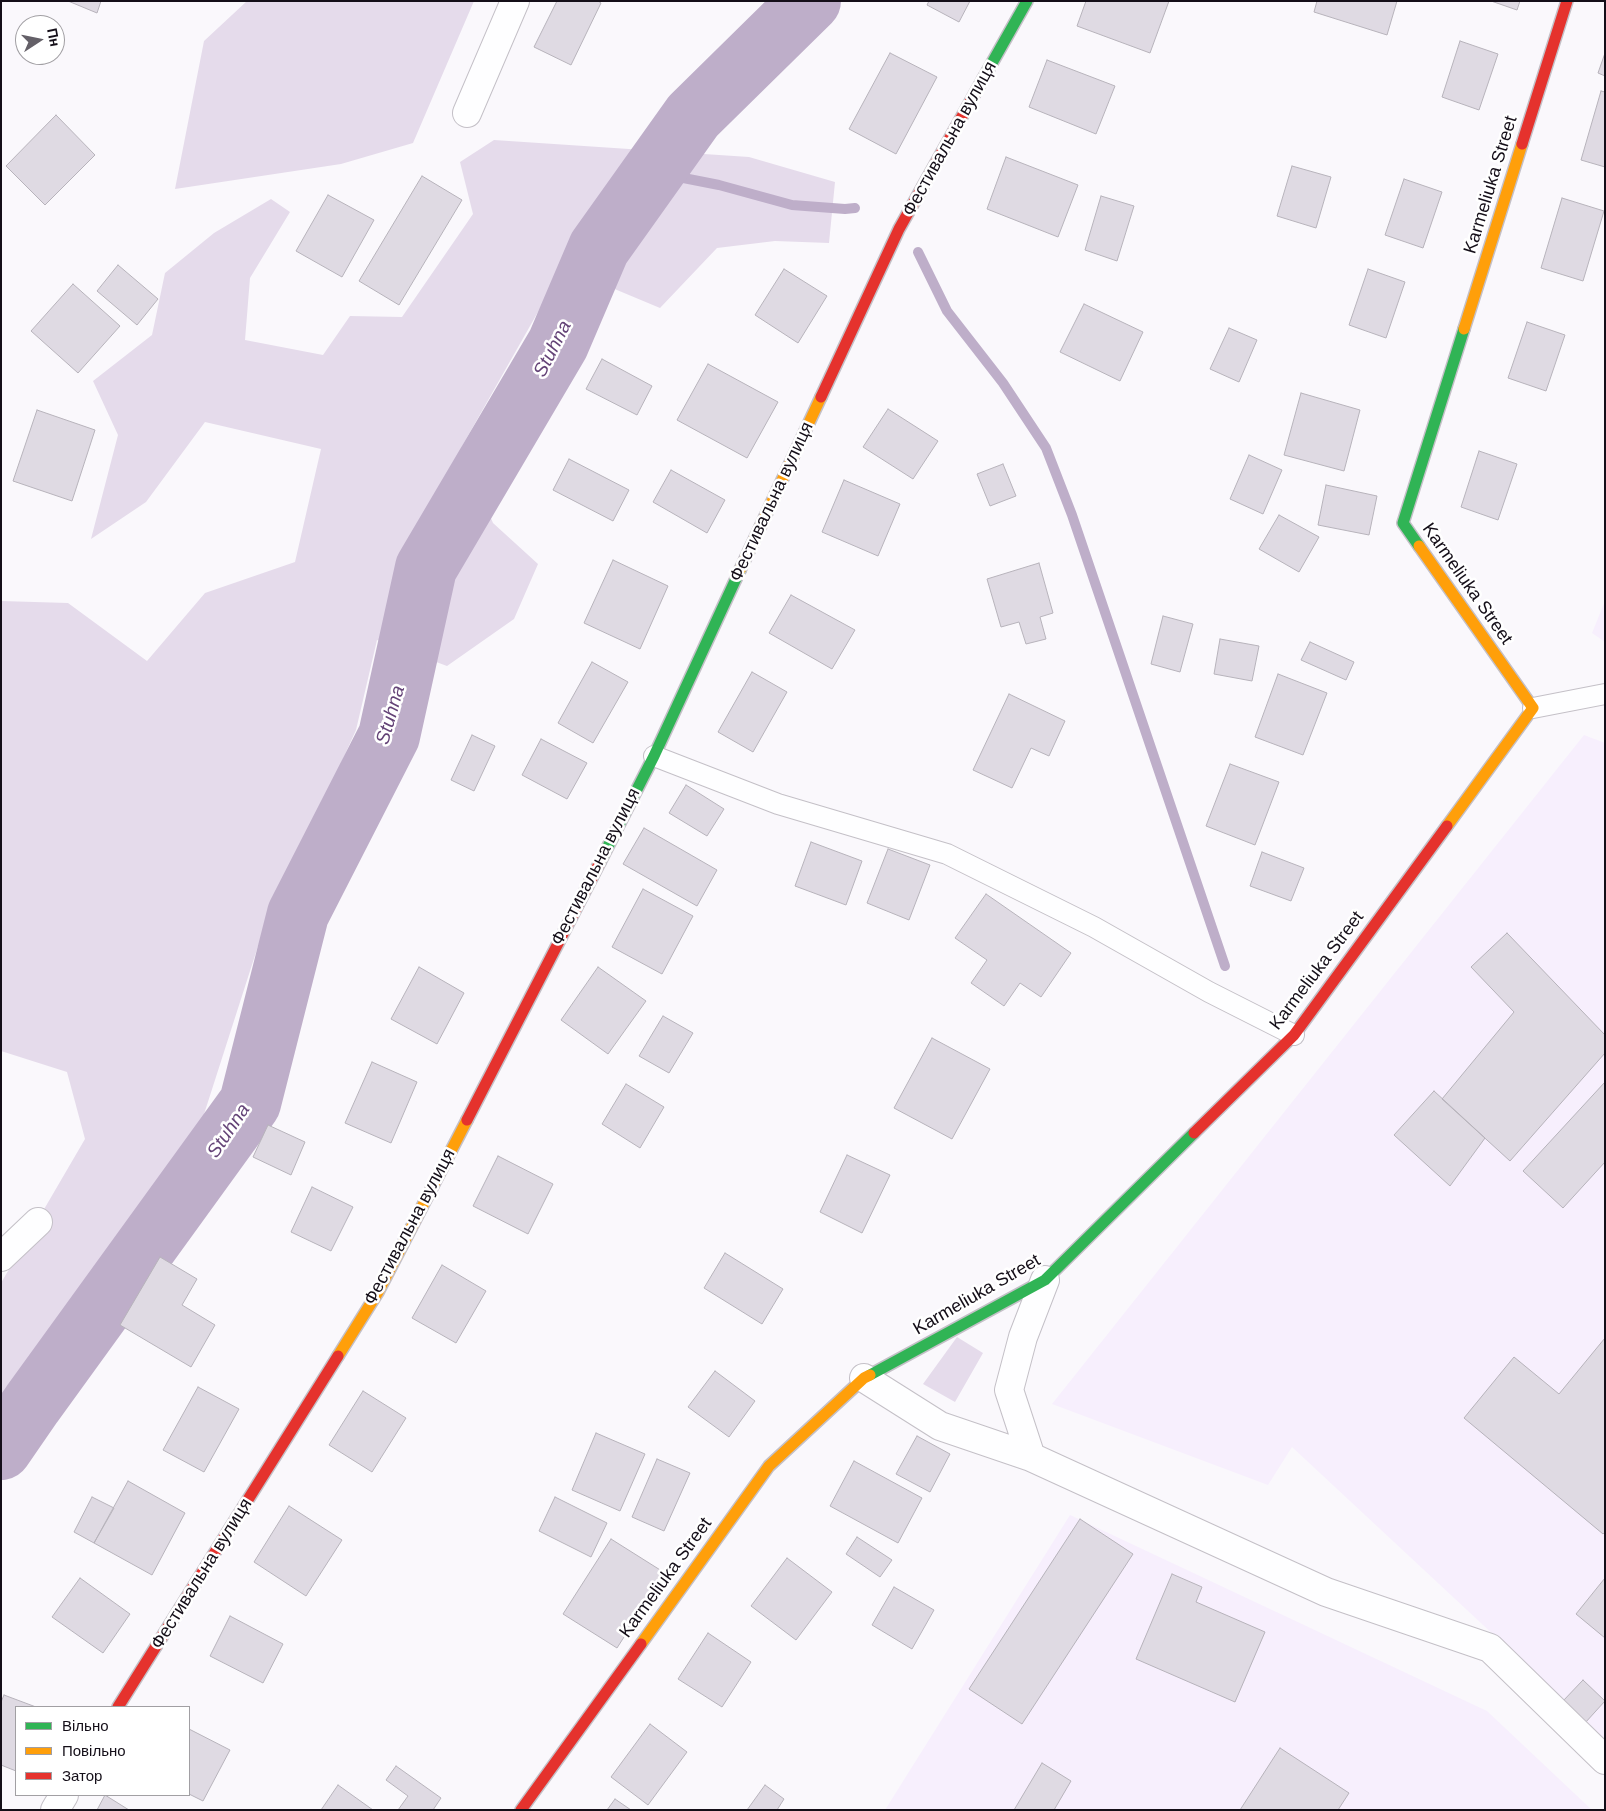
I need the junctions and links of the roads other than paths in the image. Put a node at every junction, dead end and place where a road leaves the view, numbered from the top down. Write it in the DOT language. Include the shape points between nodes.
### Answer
graph roads {
  1 [pos="515,1"];
  2 [pos="1027,1"];
  3 [pos="1567,1"];
  4 [pos="467,113"];
  5 [pos="1605,694"];
  6 [pos="1533,708"];
  7 [pos="654,756"];
  8 [pos="1294,1035"];
  9 [pos="38,1222"];
  10 [pos="1,1258"];
  11 [pos="1045,1280"];
  12 [pos="864,1378"];
  13 [pos="1031,1457"];
  14 [pos="119,1706"];
  15 [pos="1605,1760"];
  16 [pos="63,1796"];
  17 [pos="54,1810"];
  18 [pos="521,1810"];
  1 -- 4 [label="street"];
  2 -- 7 [label="street, Фестивальна вулиця" via="899,229"];
  3 -- 6 [label="street, Karmeliuka Street" via="1403,523"];
  5 -- 6 [label="lane"];
  6 -- 8 [label="street, Karmeliuka Street"];
  7 -- 8 [label="lane" via="778,804 947,854 1094,927 1209,992"];
  7 -- 14 [label="street, Фестивальна вулиця" via="378,1292"];
  8 -- 11 [label="street, Karmeliuka Street"];
  9 -- 10 [label="street"];
  11 -- 12 [label="street, Karmeliuka Street"];
  11 -- 13 [label="street" via="1009,1390"];
  12 -- 13 [label="street" via="940,1426"];
  12 -- 18 [label="street, Karmeliuka Street" via="769,1466"];
  13 -- 15 [label="street" via="1326,1592 1490,1648"];
  16 -- 17 [label="street"];
}
